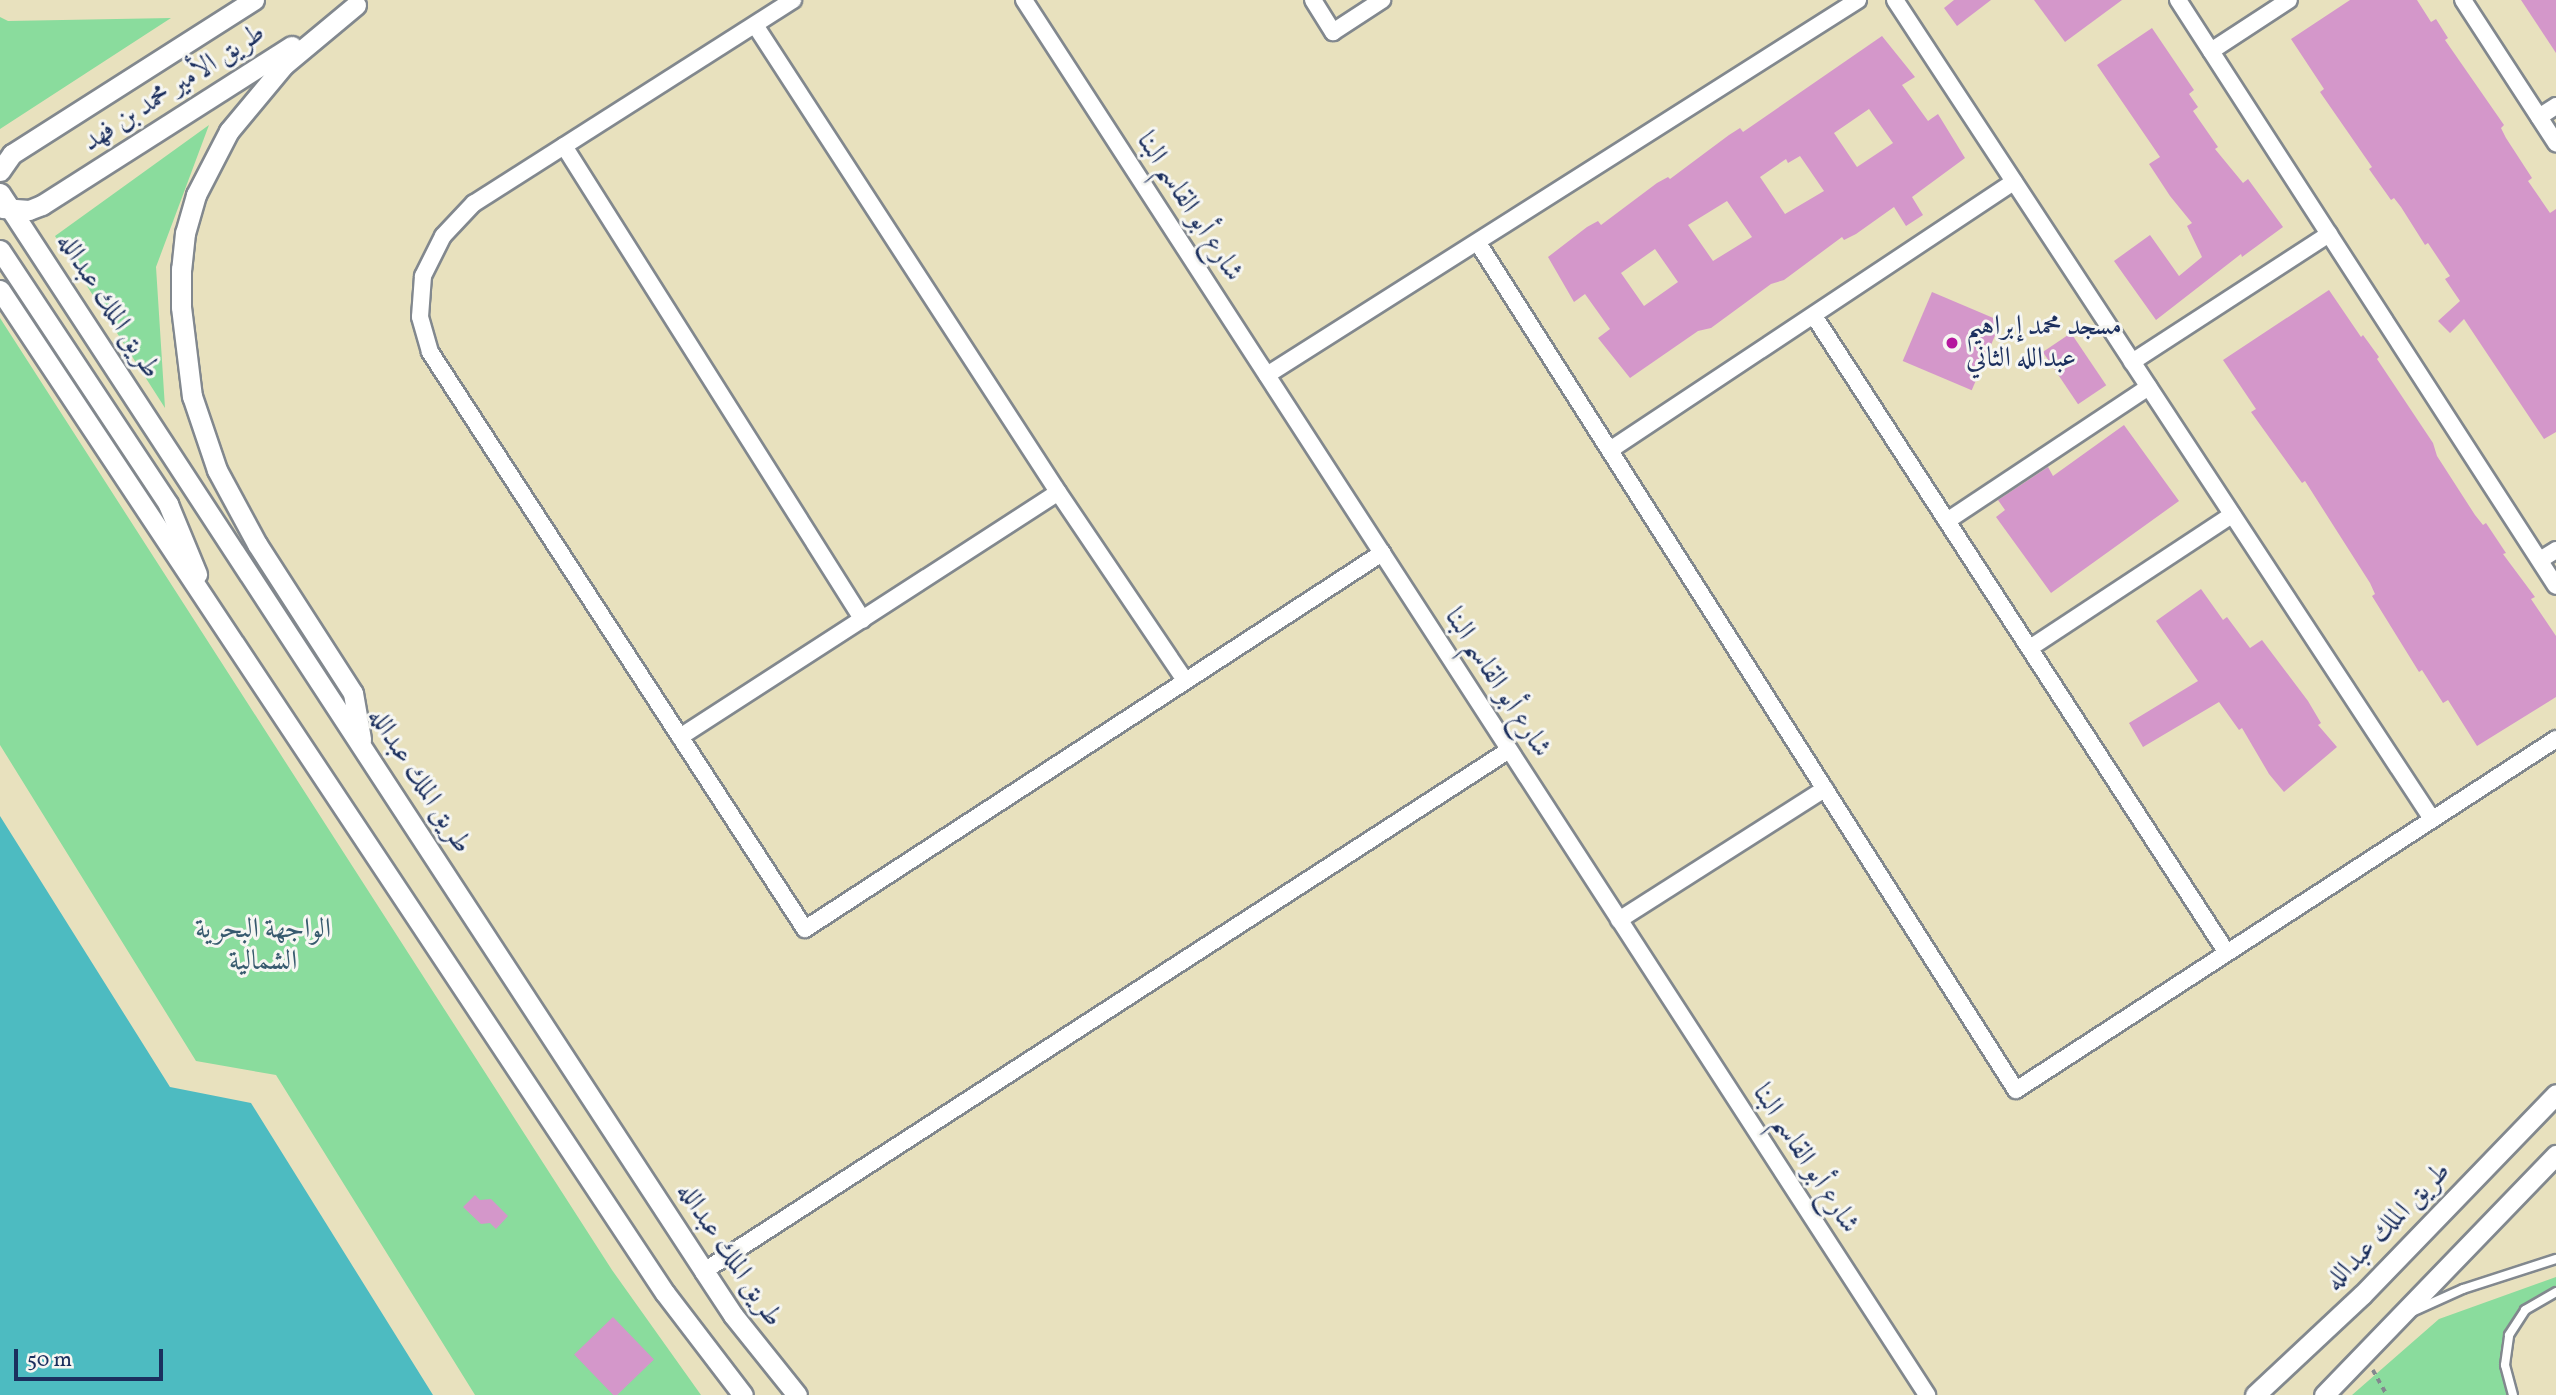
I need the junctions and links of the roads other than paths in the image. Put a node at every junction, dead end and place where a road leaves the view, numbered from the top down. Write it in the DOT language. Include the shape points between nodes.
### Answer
graph roads {
  1 [pos="254,0"];
  2 [pos="793,0"];
  3 [pos="1024,0"];
  4 [pos="1313,0"];
  5 [pos="1382,0"];
  6 [pos="1858,0"];
  7 [pos="1895,0"];
  8 [pos="2178,0"];
  9 [pos="2289,0"];
  10 [pos="2463,0"];
  11 [pos="360,2"];
  12 [pos="755,24"];
  13 [pos="2211,51"];
  14 [pos="2556,106"];
  15 [pos="2539,117"];
  16 [pos="2556,144"];
  17 [pos="564,146"];
  18 [pos="0,172"];
  19 [pos="2014,182"];
  20 [pos="0,192"];
  21 [pos="6,209"];
  22 [pos="2329,234"];
  23 [pos="1478,243"];
  24 [pos="0,250"];
  25 [pos="0,290"];
  26 [pos="1814,316"];
  27 [pos="2132,362"];
  28 [pos="1267,376"];
  29 [pos="2149,387"];
  30 [pos="1610,450"];
  31 [pos="1058,492"];
  32 [pos="2232,515"];
  33 [pos="1947,521"];
  34 [pos="2556,550"];
  35 [pos="1382,553"];
  36 [pos="2540,560"];
  37 [pos="2556,586"];
  38 [pos="213,614"];
  39 [pos="863,620"];
  40 [pos="2030,648"];
  41 [pos="1184,679"];
  42 [pos="680,737"];
  43 [pos="2556,739"];
  44 [pos="361,744"];
  45 [pos="1509,750"];
  46 [pos="1825,789"];
  47 [pos="2432,820"];
  48 [pos="1619,920"];
  49 [pos="2227,953"];
  50 [pos="2556,1094"];
  51 [pos="2556,1155"];
  52 [pos="2556,1252"];
  53 [pos="2556,1259"];
  54 [pos="2545,1262"];
  55 [pos="704,1271"];
  56 [pos="2556,1292"];
  57 [pos="2401,1317"];
  58 [pos="743,1395"];
  59 [pos="797,1395"];
  60 [pos="1927,1395"];
  61 [pos="2255,1395"];
  62 [pos="2324,1395"];
  63 [pos="2513,1395"];
  1 -- 18 [label="street, طريق الأمير محمد بن فهد" via="12,154"];
  2 -- 12 [label="street"];
  3 -- 28 [label="street, شارع أبو القاسم البنا"];
  4 -- 5 [label="street" via="1333,32"];
  6 -- 23 [label="street"];
  7 -- 19 [label="street"];
  8 -- 13 [label="street"];
  9 -- 13 [label="street"];
  10 -- 15 [label="street"];
  11 -- 21 [label="street, طريق الأمير محمد بن فهد" via="42,205"];
  11 -- 44 [label="street" via="284,65 229,131 196,195 185,233 181,282 192,396 217,470 257,544 354,693"];
  12 -- 17 [label="street"];
  12 -- 31 [label="street"];
  13 -- 22 [label="street"];
  14 -- 15 [label="street"];
  15 -- 16 [label="street"];
  17 -- 39 [label="street"];
  17 -- 42 [label="street" via="474,203 443,236 423,276 420,317 430,352"];
  19 -- 26 [label="street"];
  19 -- 27 [label="street"];
  20 -- 21 [label="street, طريق الملك عبدالله"];
  21 -- 44 [label="street, طريق الملك عبدالله"];
  22 -- 27 [label="street"];
  22 -- 36 [label="street"];
  23 -- 28 [label="street"];
  23 -- 30 [label="street"];
  24 -- 38 [label="street" via="168,504"];
  25 -- 38 [label="street"];
  26 -- 30 [label="street"];
  26 -- 33 [label="street"];
  27 -- 29 [label="street"];
  28 -- 35 [label="street, شارع أبو القاسم البنا"];
  29 -- 32 [label="street"];
  29 -- 33 [label="street"];
  30 -- 46 [label="street"];
  31 -- 39 [label="street"];
  31 -- 41 [label="street"];
  32 -- 40 [label="street"];
  32 -- 47 [label="street"];
  33 -- 40 [label="street"];
  34 -- 36 [label="street"];
  35 -- 41 [label="street"];
  35 -- 45 [label="street, شارع أبو القاسم البنا"];
  36 -- 37 [label="street"];
  38 -- 58 [label="street" via="665,1293"];
  39 -- 42 [label="street"];
  40 -- 49 [label="street"];
  41 -- 42 [label="street" via="805,929"];
  43 -- 47 [label="street"];
  44 -- 55 [label="street, طريق الملك عبدالله"];
  45 -- 48 [label="street, شارع أبو القاسم البنا"];
  45 -- 55 [label="street"];
  46 -- 48 [label="street"];
  46 -- 49 [label="street" via="2016,1090"];
  47 -- 49 [label="street"];
  48 -- 60 [label="street, شارع أبو القاسم البنا"];
  50 -- 61 [label="street, طريق الملك عبدالله" via="2362,1295"];
  51 -- 57 [label="street"];
  52 -- 54 [label="lane"];
  53 -- 54 [label="lane"];
  54 -- 57 [label="lane" via="2463,1289"];
  55 -- 59 [label="street, طريق الملك عبدالله"];
  56 -- 63 [label="lane" via="2525,1310 2509,1335 2505,1365"];
  57 -- 62 [label="street"];
}
